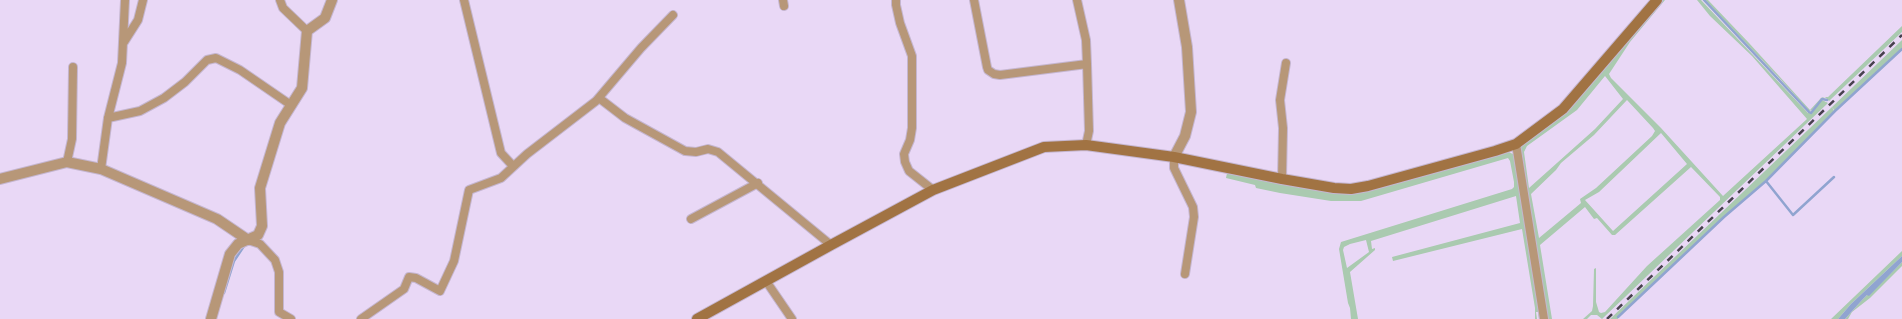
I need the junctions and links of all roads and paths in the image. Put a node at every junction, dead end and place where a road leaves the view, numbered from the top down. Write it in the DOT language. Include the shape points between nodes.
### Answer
graph roads {
  1 [pos="125,0"];
  2 [pos="143,0"];
  3 [pos="280,0"];
  4 [pos="332,0"];
  5 [pos="464,0"];
  6 [pos="896,0"];
  7 [pos="974,0"];
  8 [pos="1077,0"];
  9 [pos="1179,0"];
  10 [pos="1657,0"];
  11 [pos="673,15"];
  12 [pos="308,31"];
  13 [pos="124,42"];
  14 [pos="1286,63"];
  15 [pos="1087,64"];
  16 [pos="72,67"];
  17 [pos="599,98"];
  18 [pos="291,105"];
  19 [pos="108,118"];
  20 [pos="1516,144"];
  21 [pos="1086,145"];
  22 [pos="1174,157"];
  23 [pos="67,162"];
  24 [pos="513,166"];
  25 [pos="101,169"];
  26 [pos="0,179"];
  27 [pos="1282,179"];
  28 [pos="758,183"];
  29 [pos="933,190"];
  30 [pos="691,219"];
  31 [pos="248,240"];
  32 [pos="831,244"];
  33 [pos="1185,274"];
  34 [pos="766,281"];
  35 [pos="211,319"];
  36 [pos="291,319"];
  37 [pos="361,319"];
  38 [pos="696,319"];
  39 [pos="792,319"];
  40 [pos="1544,319"];
  1 -- 13 [label="street"];
  2 -- 13 [label="street" via="138,20"];
  3 -- 12 [label="street" via="284,8"];
  4 -- 12 [label="street" via="325,18"];
  5 -- 24 [label="street" via="500,153"];
  6 -- 29 [label="street" via="900,23 912,56 912,128 904,162 909,170"];
  7 -- 15 [label="street" via="987,67 994,74"];
  8 -- 15 [label="street" via="1086,40"];
  9 -- 22 [label="street" via="1187,47 1191,112 1185,136"];
  10 -- 20 [label="main road" via="1563,109"];
  11 -- 17 [label="street"];
  12 -- 18 [label="street" via="302,88"];
  13 -- 19 [label="street" via="122,63"];
  14 -- 27 [label="street" via="1280,100 1283,128"];
  15 -- 21 [label="street"];
  16 -- 23 [label="street" via="72,139"];
  17 -- 24 [label="street"];
  17 -- 28 [label="street" via="625,118 685,151 708,149 718,152"];
  18 -- 19 [label="street" via="240,70 216,58 208,60 164,98 140,111"];
  18 -- 31 [label="street" via="280,123 260,188 262,226 258,235"];
  19 -- 25 [label="street"];
  20 -- 27 [label="main road" via="1351,189"];
  20 -- 40 [label="street"];
  21 -- 22 [label="main road"];
  21 -- 29 [label="main road" via="1044,148"];
  22 -- 27 [label="main road"];
  22 -- 33 [label="street" via="1174,168 1193,207 1194,217"];
  23 -- 25 [label="street"];
  23 -- 26 [label="street"];
  24 -- 37 [label="street" via="502,178 469,190 454,261 440,291 409,277 404,289"];
  25 -- 31 [label="street" via="217,219"];
  28 -- 30 [label="street"];
  28 -- 32 [label="street"];
  29 -- 32 [label="main road"];
  31 -- 35 [label="street" via="238,244 230,254"];
  31 -- 36 [label="street" via="260,244 276,260 279,272 279,312"];
  32 -- 34 [label="main road"];
  34 -- 38 [label="main road"];
  34 -- 39 [label="street"];
}
